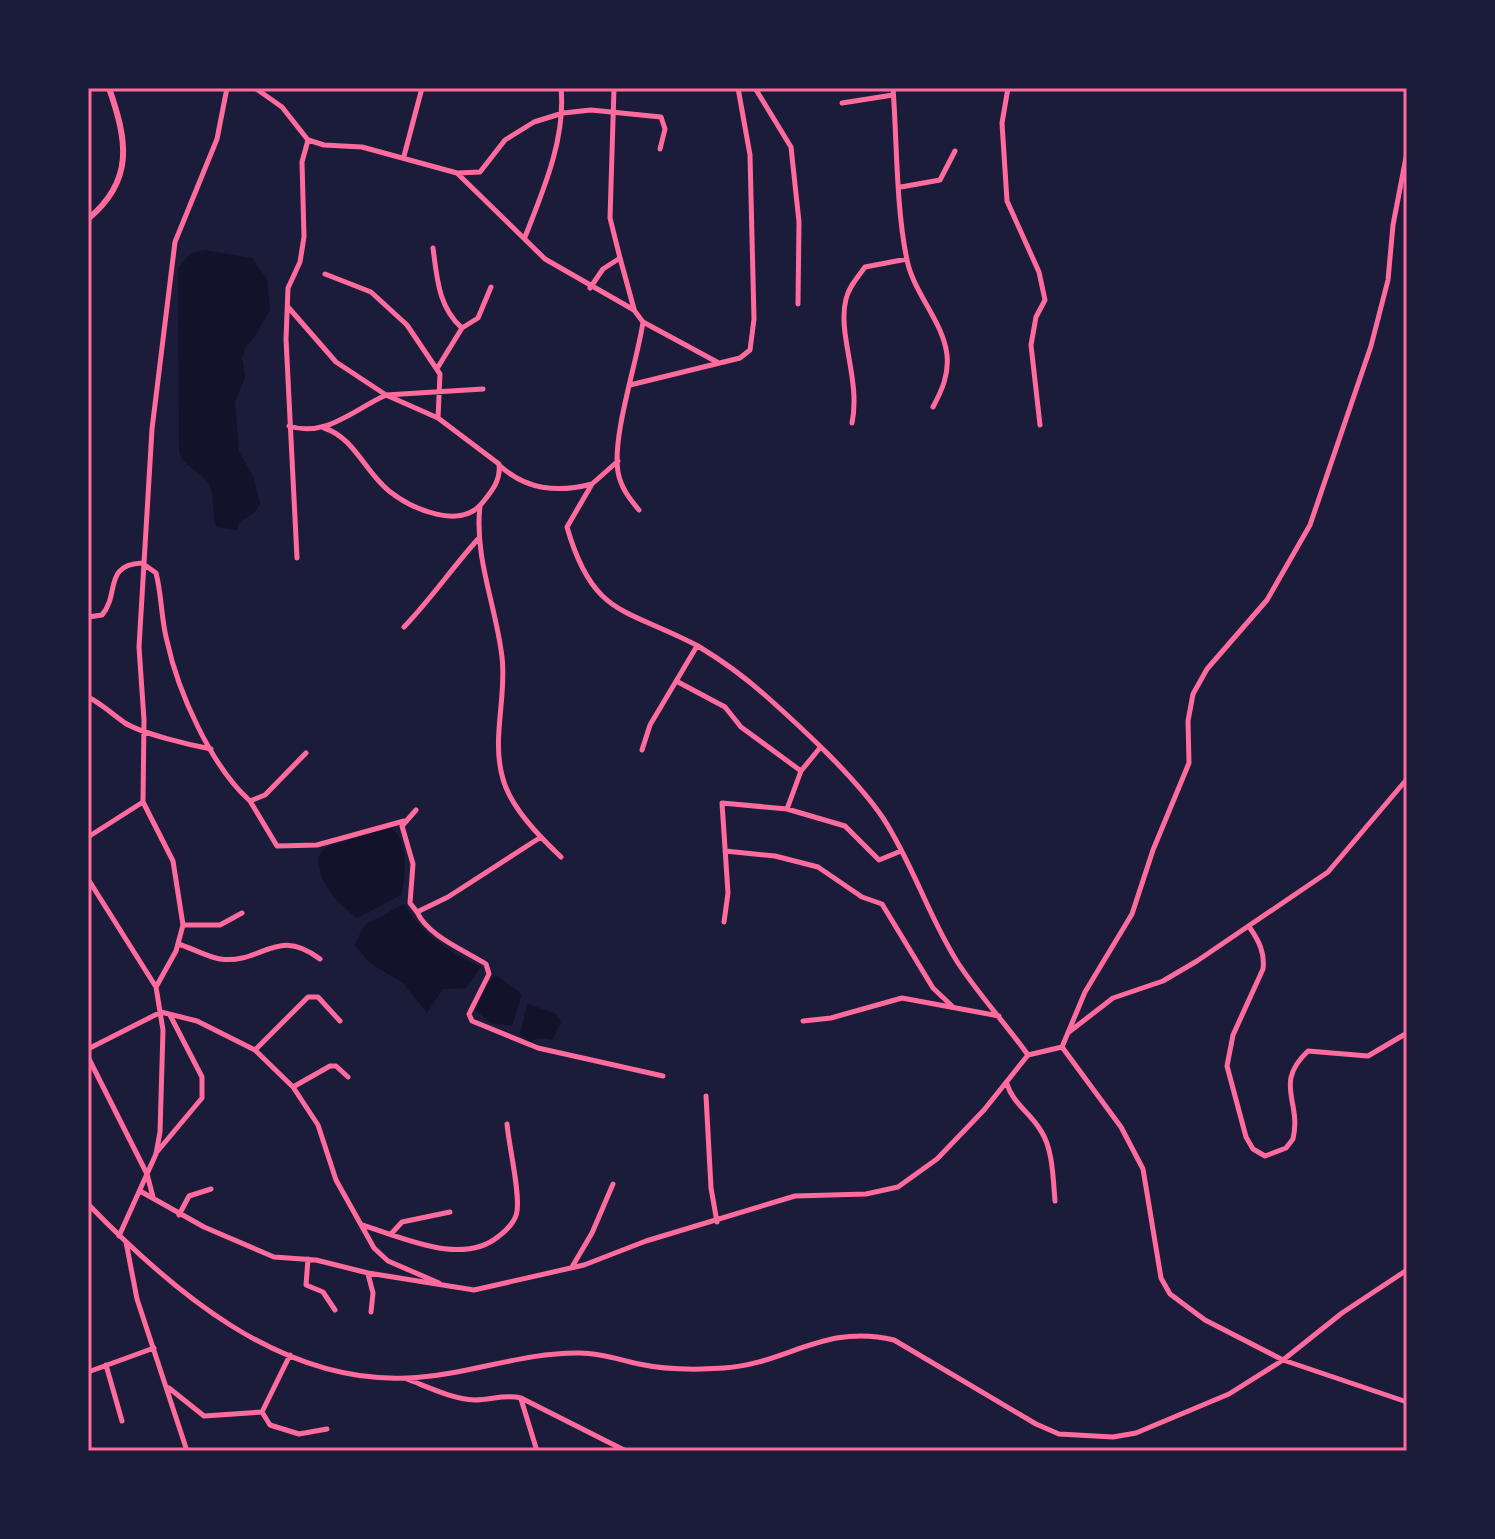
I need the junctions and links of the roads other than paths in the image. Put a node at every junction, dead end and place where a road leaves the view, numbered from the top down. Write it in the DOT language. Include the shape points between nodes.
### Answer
graph roads {
  1 [pos="109,88"];
  2 [pos="227,88"];
  3 [pos="255,88"];
  4 [pos="422,88"];
  5 [pos="561,88"];
  6 [pos="614,88"];
  7 [pos="738,88"];
  8 [pos="755,88"];
  9 [pos="1008,88"];
  10 [pos="893,92"];
  11 [pos="842,103"];
  12 [pos="563,113"];
  13 [pos="614,113"];
  14 [pos="308,140"];
  15 [pos="660,149"];
  16 [pos="955,151"];
  17 [pos="1407,152"];
  18 [pos="404,156"];
  19 [pos="457,173"];
  20 [pos="901,187"];
  21 [pos="88,219"];
  22 [pos="524,237"];
  23 [pos="433,248"];
  24 [pos="620,258"];
  25 [pos="907,259"];
  26 [pos="325,274"];
  27 [pos="491,287"];
  28 [pos="590,288"];
  29 [pos="798,304"];
  30 [pos="288,306"];
  31 [pos="634,310"];
  32 [pos="643,322"];
  33 [pos="462,328"];
  34 [pos="718,362"];
  35 [pos="437,368"];
  36 [pos="629,386"];
  37 [pos="483,389"];
  38 [pos="439,392"];
  39 [pos="386,395"];
  40 [pos="933,407"];
  41 [pos="438,418"];
  42 [pos="852,423"];
  43 [pos="1040,425"];
  44 [pos="289,426"];
  45 [pos="324,428"];
  46 [pos="618,461"];
  47 [pos="499,464"];
  48 [pos="592,484"];
  49 [pos="480,506"];
  50 [pos="639,510"];
  51 [pos="478,539"];
  52 [pos="297,558"];
  53 [pos="142,563"];
  54 [pos="88,617"];
  55 [pos="404,627"];
  56 [pos="697,646"];
  57 [pos="678,682"];
  58 [pos="88,697"];
  59 [pos="144,729"];
  60 [pos="211,749"];
  61 [pos="819,749"];
  62 [pos="642,750"];
  63 [pos="306,753"];
  64 [pos="801,771"];
  65 [pos="1407,779"];
  66 [pos="250,801"];
  67 [pos="143,802"];
  68 [pos="787,809"];
  69 [pos="416,810"];
  70 [pos="404,821"];
  71 [pos="88,837"];
  72 [pos="541,837"];
  73 [pos="725,851"];
  74 [pos="901,851"];
  75 [pos="561,857"];
  76 [pos="88,880"];
  77 [pos="417,912"];
  78 [pos="242,913"];
  79 [pos="724,922"];
  80 [pos="183,925"];
  81 [pos="1250,928"];
  82 [pos="178,944"];
  83 [pos="320,959"];
  84 [pos="156,987"];
  85 [pos="953,1007"];
  86 [pos="161,1012"];
  87 [pos="170,1014"];
  88 [pos="1000,1016"];
  89 [pos="340,1021"];
  90 [pos="803,1021"];
  91 [pos="1068,1033"];
  92 [pos="1407,1033"];
  93 [pos="1062,1047"];
  94 [pos="88,1049"];
  95 [pos="255,1050"];
  96 [pos="1028,1055"];
  97 [pos="88,1057"];
  98 [pos="663,1076"];
  99 [pos="348,1077"];
  100 [pos="1006,1083"];
  101 [pos="293,1087"];
  102 [pos="706,1096"];
  103 [pos="507,1124"];
  104 [pos="156,1154"];
  105 [pos="147,1174"];
  106 [pos="613,1184"];
  107 [pos="211,1189"];
  108 [pos="140,1191"];
  109 [pos="154,1198"];
  110 [pos="1055,1201"];
  111 [pos="88,1204"];
  112 [pos="450,1212"];
  113 [pos="179,1215"];
  114 [pos="717,1222"];
  115 [pos="362,1224"];
  116 [pos="391,1234"];
  117 [pos="119,1236"];
  118 [pos="126,1242"];
  119 [pos="308,1259"];
  120 [pos="572,1268"];
  121 [pos="1407,1270"];
  122 [pos="368,1273"];
  123 [pos="444,1285"];
  124 [pos="335,1310"];
  125 [pos="371,1312"];
  126 [pos="154,1348"];
  127 [pos="290,1355"];
  128 [pos="1283,1360"];
  129 [pos="106,1365"];
  130 [pos="88,1372"];
  131 [pos="406,1379"];
  132 [pos="166,1385"];
  133 [pos="521,1398"];
  134 [pos="1407,1402"];
  135 [pos="262,1412"];
  136 [pos="122,1421"];
  137 [pos="327,1429"];
  138 [pos="187,1451"];
  139 [pos="537,1451"];
  140 [pos="626,1451"];
  1 -- 21 [label="street" via="126,153 114,193"];
  2 -- 53 [label="street" via="217,139 175,242"];
  3 -- 14 [label="street" via="282,107"];
  4 -- 18 [label="street"];
  5 -- 12 [label="street"];
  6 -- 13 [label="street"];
  7 -- 34 [label="street" via="750,155 754,319 750,350"];
  8 -- 29 [label="street" via="791,147 799,222"];
  9 -- 43 [label="street" via="1002,123 1007,201 1039,272 1045,300 1031,345"];
  10 -- 11 [label="street"];
  10 -- 20 [label="street"];
  12 -- 13 [label="street"];
  12 -- 19 [label="street" via="534,122 505,140 480,172"];
  12 -- 22 [label="street"];
  13 -- 15 [label="street" via="661,117 665,129"];
  13 -- 24 [label="street" via="610,218"];
  14 -- 18 [label="street"];
  14 -- 30 [label="street" via="302,162 304,237 288,288"];
  16 -- 20 [label="street" via="940,180"];
  17 -- 91 [label="street" via="1388,280 1371,346 1310,525 1267,600 1207,669 1193,694 1189,763 1132,914 1085,992"];
  18 -- 19 [label="street"];
  19 -- 22 [label="street"];
  20 -- 25 [label="street"];
  22 -- 28 [label="street" via="545,259"];
  23 -- 33 [label="street" via="441,299"];
  24 -- 28 [label="street" via="603,269"];
  24 -- 31 [label="street"];
  25 -- 40 [label="street" via="947,351 948,370"];
  25 -- 42 [label="street" via="865,267 845,301 855,378"];
  26 -- 35 [label="street" via="371,292 407,325"];
  27 -- 33 [label="street" via="478,318"];
  28 -- 31 [label="street"];
  30 -- 39 [label="street" via="336,362"];
  30 -- 44 [label="street"];
  31 -- 32 [label="street"];
  32 -- 34 [label="street"];
  32 -- 36 [label="street"];
  33 -- 35 [label="street"];
  34 -- 36 [label="street"];
  35 -- 38 [label="street"];
  36 -- 46 [label="street"];
  37 -- 38 [label="street"];
  38 -- 39 [label="street"];
  38 -- 41 [label="street"];
  39 -- 41 [label="street"];
  39 -- 45 [label="street"];
  41 -- 47 [label="street"];
  44 -- 45 [label="street" via="304,431"];
  44 -- 52 [label="street"];
  45 -- 49 [label="street" via="340,433 388,490 402,498 452,518"];
  46 -- 48 [label="street"];
  46 -- 50 [label="street" via="624,492"];
  47 -- 48 [label="street" via="523,484 572,489"];
  47 -- 49 [label="street" via="497,482"];
  48 -- 56 [label="street" via="567,527 577,563 608,603"];
  49 -- 51 [label="street"];
  51 -- 55 [label="street"];
  51 -- 72 [label="street" via="503,659 503,780"];
  53 -- 54 [label="street" via="119,571 107,609"];
  53 -- 59 [label="street" via="139,647"];
  53 -- 60 [label="street" via="156,573 168,647"];
  56 -- 57 [label="street"];
  56 -- 61 [label="street" via="766,696"];
  57 -- 62 [label="street" via="650,725"];
  57 -- 64 [label="street" via="725,707 741,727"];
  58 -- 59 [label="street" via="127,725"];
  59 -- 60 [label="street"];
  59 -- 67 [label="street"];
  60 -- 66 [label="street" via="231,783"];
  61 -- 64 [label="street"];
  61 -- 74 [label="street" via="854,780"];
  63 -- 66 [label="street" via="265,795"];
  64 -- 68 [label="street"];
  65 -- 81 [label="street" via="1328,872"];
  66 -- 70 [label="street" via="277,846 317,845"];
  67 -- 71 [label="street"];
  67 -- 80 [label="street" via="173,861"];
  68 -- 73 [label="street" via="725,800"];
  68 -- 74 [label="street" via="845,826 879,860"];
  69 -- 70 [label="street"];
  70 -- 77 [label="street" via="413,864 410,903"];
  72 -- 75 [label="street"];
  72 -- 77 [label="street"];
  73 -- 79 [label="street"];
  73 -- 85 [label="street" via="818,867 882,904 933,988"];
  74 -- 88 [label="street" via="958,963"];
  76 -- 84 [label="street"];
  77 -- 98 [label="street" via="432,931 486,964 489,974 469,1014 472,1021 538,1048"];
  78 -- 80 [label="street" via="220,925"];
  80 -- 82 [label="street"];
  81 -- 91 [label="street" via="1163,981 1113,998"];
  81 -- 92 [label="street" via="1259,940 1263,969 1233,1035 1227,1066 1253,1149 1273,1154 1293,1139 1298,1119 1289,1083 1308,1051 1368,1056"];
  82 -- 83 [label="street" via="218,959 296,944"];
  82 -- 84 [label="street"];
  84 -- 86 [label="street"];
  85 -- 88 [label="street"];
  85 -- 90 [label="street" via="902,998"];
  86 -- 87 [label="street"];
  86 -- 94 [label="street"];
  86 -- 104 [label="street" via="164,1094"];
  87 -- 95 [label="street" via="197,1021"];
  87 -- 104 [label="street" via="202,1077 202,1098"];
  88 -- 96 [label="street"];
  89 -- 95 [label="street" via="318,997 308,997"];
  91 -- 93 [label="street"];
  93 -- 96 [label="street"];
  93 -- 128 [label="street" via="1121,1127 1143,1169 1161,1278 1170,1294 1195,1314"];
  95 -- 101 [label="street"];
  96 -- 100 [label="street"];
  97 -- 105 [label="street"];
  99 -- 101 [label="street" via="330,1066"];
  100 -- 110 [label="street" via="1013,1100 1046,1140"];
  100 -- 114 [label="street" via="937,1159 898,1187 866,1194 795,1196"];
  101 -- 115 [label="street" via="318,1125 336,1180"];
  102 -- 114 [label="street"];
  103 -- 116 [label="street" via="518,1211 505,1231 491,1243 463,1249"];
  104 -- 105 [label="street"];
  105 -- 108 [label="street"];
  105 -- 109 [label="street"];
  106 -- 120 [label="street"];
  107 -- 113 [label="street" via="189,1196"];
  108 -- 109 [label="street"];
  108 -- 117 [label="street"];
  109 -- 113 [label="street"];
  111 -- 117 [label="street"];
  112 -- 116 [label="street" via="402,1222"];
  113 -- 119 [label="street" via="274,1257"];
  114 -- 120 [label="street"];
  115 -- 116 [label="street"];
  115 -- 123 [label="street" via="380,1256"];
  117 -- 118 [label="street"];
  118 -- 126 [label="street" via="129,1272"];
  118 -- 127 [label="street" via="204,1308"];
  119 -- 122 [label="street"];
  119 -- 124 [label="street" via="306,1285 330,1298"];
  120 -- 123 [label="street" via="474,1290"];
  121 -- 128 [label="street"];
  122 -- 123 [label="street"];
  122 -- 125 [label="street"];
  126 -- 129 [label="street"];
  126 -- 132 [label="street"];
  127 -- 131 [label="street" via="326,1371"];
  127 -- 135 [label="street"];
  128 -- 131 [label="street" via="1229,1394 1136,1433 1092,1438 1059,1434 1036,1424 894,1340 869,1334 816,1341 728,1368 671,1368 581,1352"];
  128 -- 134 [label="street"];
  129 -- 130 [label="street"];
  129 -- 136 [label="street"];
  131 -- 133 [label="street" via="475,1400"];
  132 -- 135 [label="street" via="204,1416"];
  132 -- 138 [label="street"];
  133 -- 139 [label="street"];
  133 -- 140 [label="street"];
  135 -- 137 [label="street" via="270,1425 299,1434"];
}
